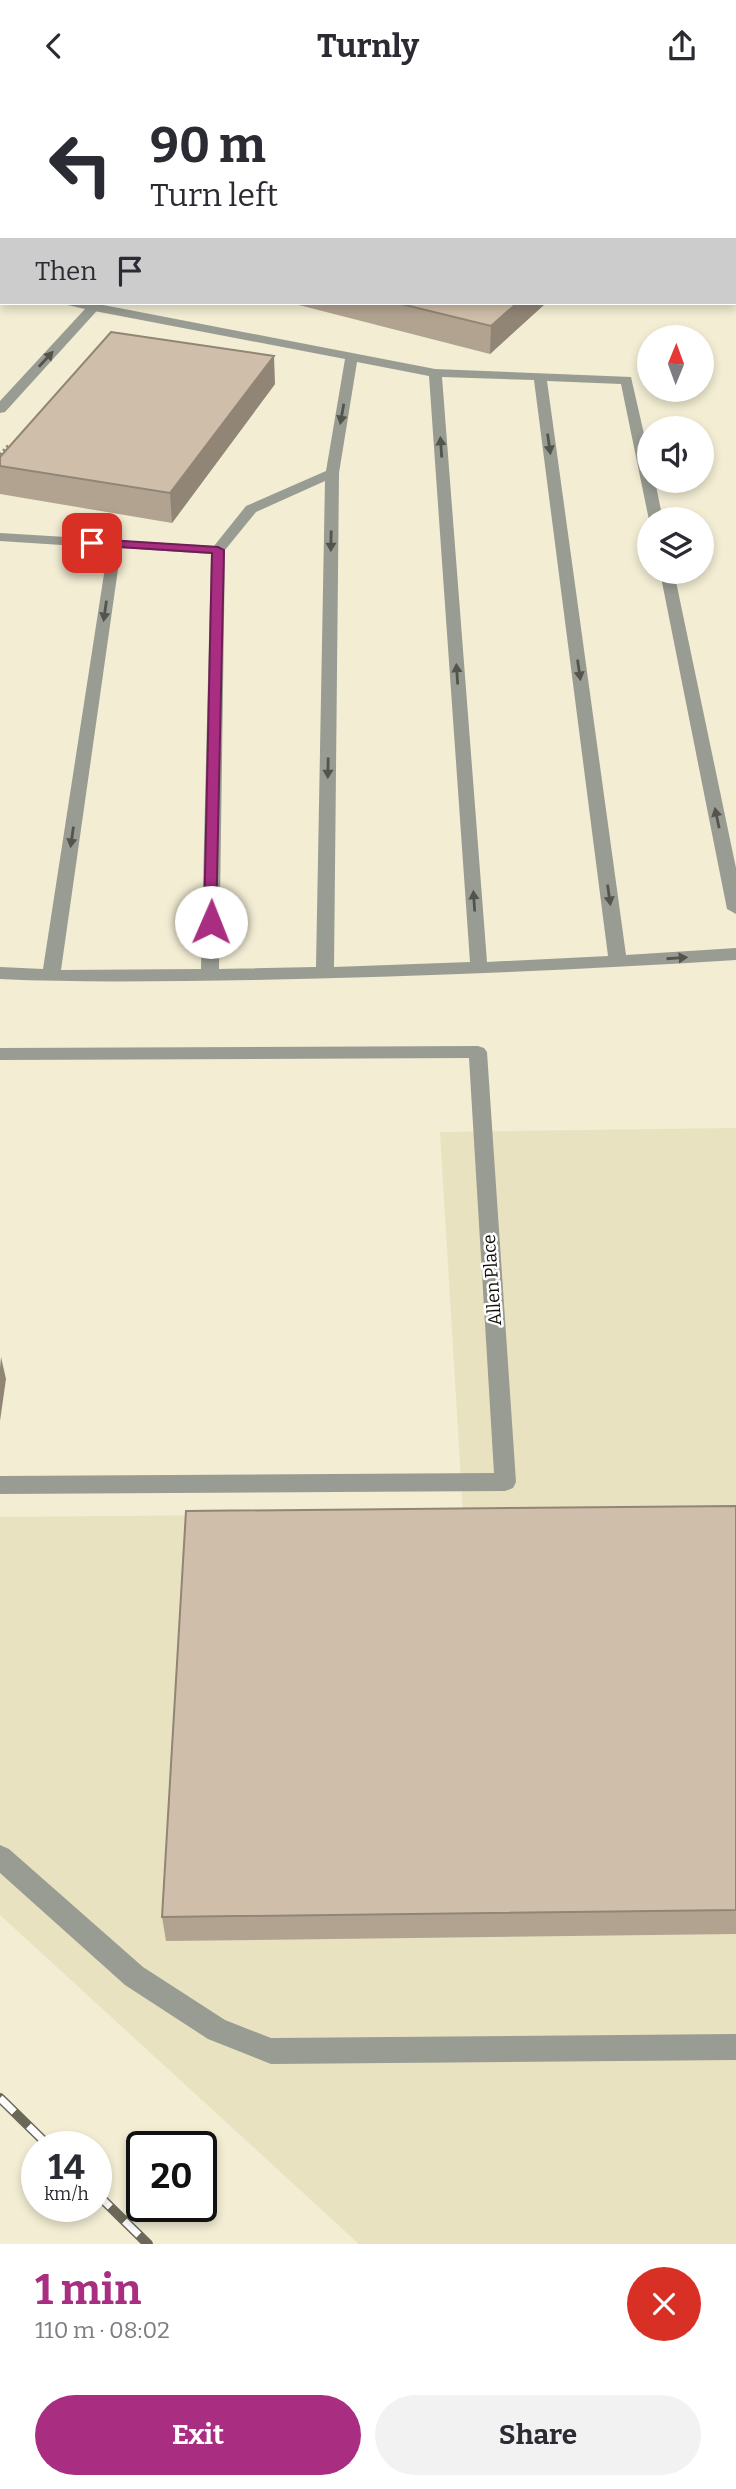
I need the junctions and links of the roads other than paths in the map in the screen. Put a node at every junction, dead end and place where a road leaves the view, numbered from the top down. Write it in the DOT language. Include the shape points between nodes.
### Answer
graph roads {
  1 [pos="96,305"];
  2 [pos="352,356"];
  3 [pos="435,373"];
  4 [pos="540,376"];
  5 [pos="0,409"];
  6 [pos="331,473"];
  7 [pos="653,507"];
  8 [pos="0,537"];
  9 [pos="115,544"];
  10 [pos="218,550"];
  11 [pos="669,584"];
  12 [pos="736,909"];
  13 [pos="736,954"];
  14 [pos="618,962"];
  15 [pos="479,969"];
  16 [pos="0,973"];
  17 [pos="325,973"];
  18 [pos="210,975"];
  19 [pos="51,977"];
  20 [pos="0,1054"];
  21 [pos="0,1485"];
  22 [pos="0,1857"];
  23 [pos="736,2047"];
  1 -- 2 [label="street"];
  5 -- 1 [label="street, one-way"];
  2 -- 3 [label="street"];
  2 -- 6 [label="street, one-way"];
  3 -- 4 [label="street"];
  15 -- 3 [label="street, one-way"];
  4 -- 7 [label="street" via="627,380"];
  4 -- 14 [label="street, one-way"];
  6 -- 10 [label="street" via="251,509"];
  6 -- 17 [label="street, one-way"];
  8 -- 9 [label="street"];
  9 -- 10 [label="street"];
  9 -- 19 [label="street, one-way"];
  10 -- 18 [label="street"];
  12 -- 11 [label="street, one-way"];
  14 -- 13 [label="street, one-way"];
  14 -- 15 [label="street"];
  15 -- 17 [label="street"];
  16 -- 19 [label="street"];
  17 -- 18 [label="street"];
  18 -- 19 [label="street"];
  20 -- 21 [label="street, Allen Place" via="478,1052 505,1482"];
  22 -- 23 [label="street" via="134,1976 217,2030 271,2051"];
}
